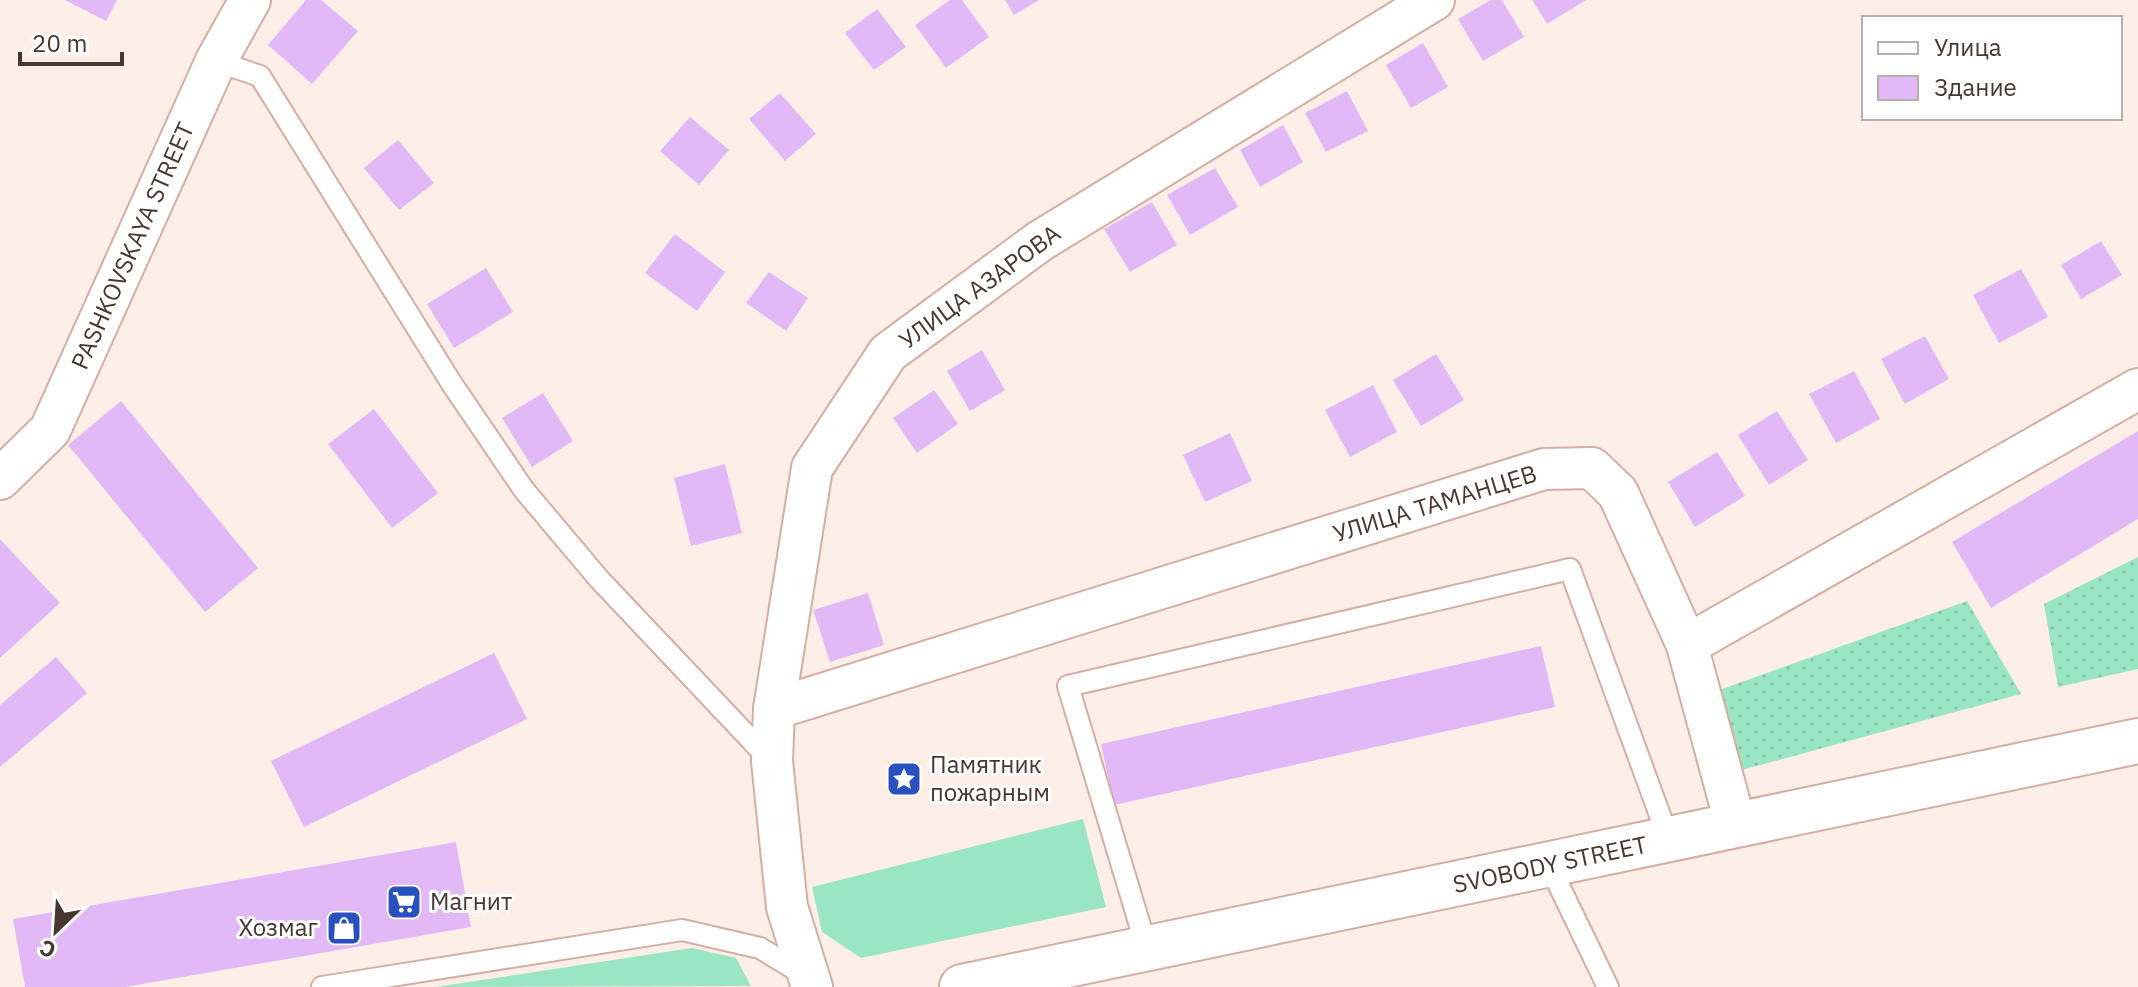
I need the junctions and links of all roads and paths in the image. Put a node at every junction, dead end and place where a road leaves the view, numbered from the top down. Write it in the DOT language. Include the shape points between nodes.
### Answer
graph roads {
  1 [pos="250,0"];
  2 [pos="1434,0"];
  3 [pos="216,61"];
  4 [pos="2138,389"];
  5 [pos="0,479"];
  6 [pos="1687,645"];
  7 [pos="774,709"];
  8 [pos="2138,741"];
  9 [pos="772,761"];
  10 [pos="1736,826"];
  11 [pos="1669,840"];
  12 [pos="1549,865"];
  13 [pos="1147,949"];
  14 [pos="811,982"];
  15 [pos="322,987"];
  16 [pos="962,987"];
  17 [pos="1608,987"];
  1 -- 3 [label="street, PASHKOVSKAYA STREET"];
  2 -- 7 [label="street, УЛИЦА АЗАРОВА" via="1040,241 888,353 812,468"];
  3 -- 5 [label="street, PASHKOVSKAYA STREET" via="50,430"];
  3 -- 9 [label="lane" via="260,76 524,490 599,579"];
  4 -- 6 [label="street"];
  6 -- 7 [label="street, УЛИЦА ТАМАНЦЕВ" via="1618,493 1592,468 1544,469"];
  6 -- 10 [label="street, УЛИЦА ТАМАНЦЕВ"];
  7 -- 9 [label="street, УЛИЦА АЗАРОВА"];
  8 -- 10 [label="street, SVOBODY STREET"];
  9 -- 14 [label="street, УЛИЦА АЗАРОВА" via="787,907"];
  10 -- 11 [label="street, SVOBODY STREET"];
  11 -- 12 [label="street, SVOBODY STREET"];
  11 -- 13 [label="lane" via="1570,569 1068,686"];
  12 -- 13 [label="street, SVOBODY STREET"];
  12 -- 17 [label="lane"];
  13 -- 16 [label="street, SVOBODY STREET"];
  14 -- 15 [label="lane" via="760,948 682,930"];
}
